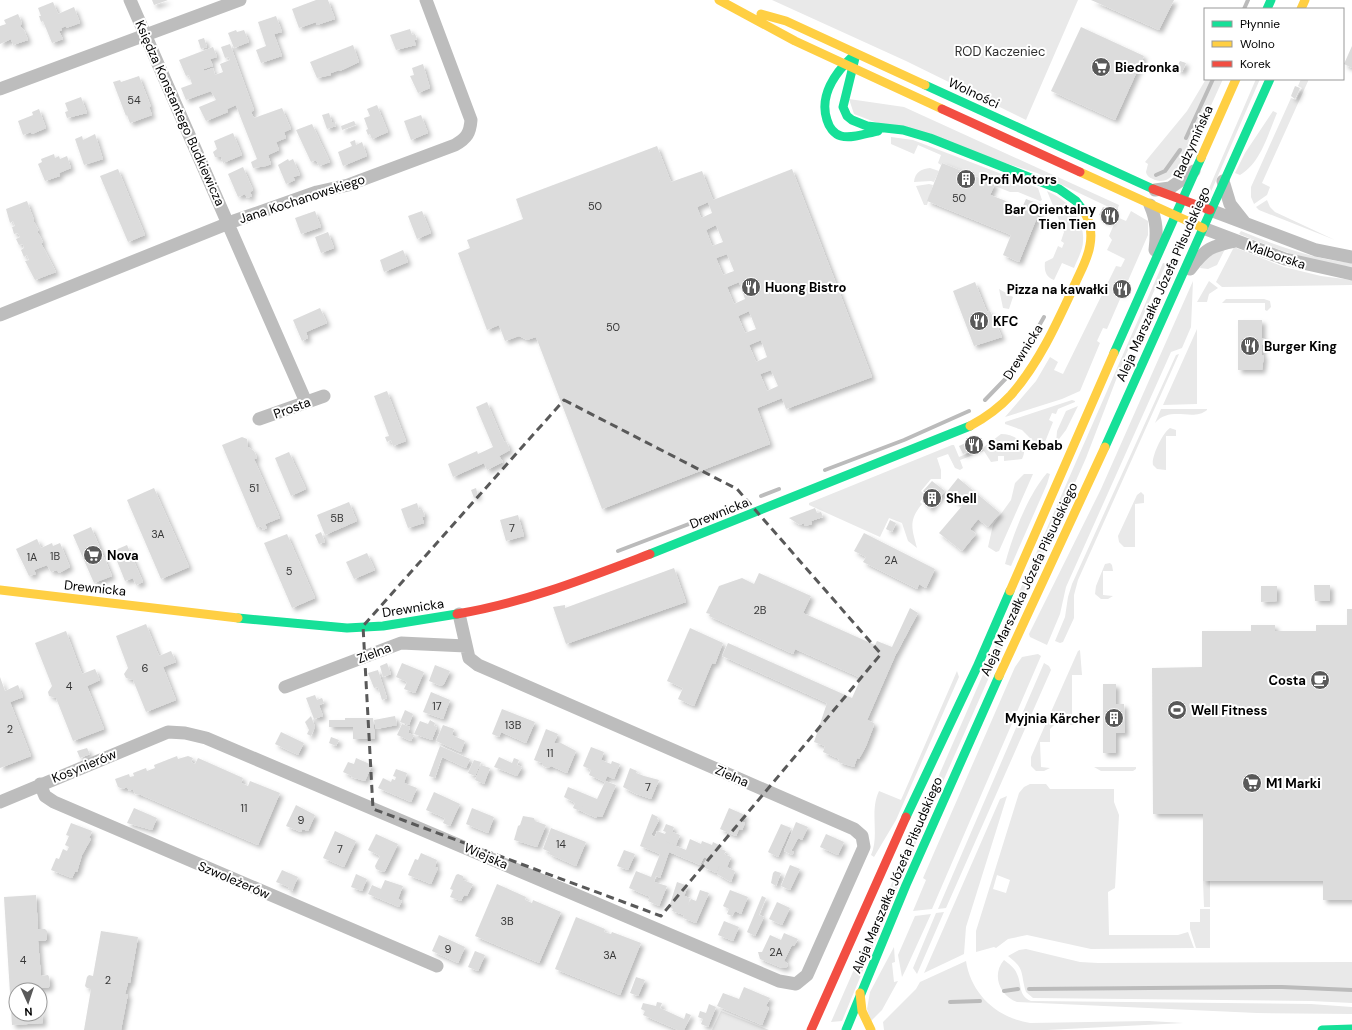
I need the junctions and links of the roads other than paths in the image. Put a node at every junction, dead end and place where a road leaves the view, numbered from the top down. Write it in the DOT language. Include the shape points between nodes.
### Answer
graph roads {
  1 [pos="130,0"];
  2 [pos="240,0"];
  3 [pos="426,0"];
  4 [pos="722,2"];
  5 [pos="145,35"];
  6 [pos="856,54"];
  7 [pos="848,65"];
  8 [pos="1236,80"];
  9 [pos="1270,80"];
  10 [pos="0,89"];
  11 [pos="886,129"];
  12 [pos="1195,170"];
  13 [pos="1223,181"];
  14 [pos="1156,190"];
  15 [pos="1182,200"];
  16 [pos="1150,205"];
  17 [pos="1210,210"];
  18 [pos="1174,216"];
  19 [pos="1245,223"];
  20 [pos="228,224"];
  21 [pos="1203,228"];
  22 [pos="1236,241"];
  23 [pos="1352,256"];
  24 [pos="1153,264"];
  25 [pos="1352,274"];
  26 [pos="1176,287"];
  27 [pos="0,315"];
  28 [pos="324,396"];
  29 [pos="306,402"];
  30 [pos="259,420"];
  31 [pos="0,590"];
  32 [pos="459,614"];
  33 [pos="466,646"];
  34 [pos="285,688"];
  35 [pos="168,732"];
  36 [pos="40,784"];
  37 [pos="0,802"];
  38 [pos="437,966"];
  39 [pos="803,980"];
  40 [pos="860,992"];
  41 [pos="1352,1029"];
  42 [pos="811,1030"];
  43 [pos="846,1030"];
  44 [pos="871,1030"];
  45 [pos="1322,1030"];
  1 -- 5 [label="street, Księdza Konstantego Budkiewicza"];
  2 -- 5 [label="street"];
  3 -- 20 [label="street, Jana Kochanowskiego" via="471,120 470,131 465,139 348,185 317,192"];
  4 -- 6 [label="street, Wolności" via="786,21"];
  4 -- 7 [label="street, Wolności" via="795,41"];
  5 -- 10 [label="street"];
  5 -- 20 [label="street, Księdza Konstantego Budkiewicza"];
  6 -- 7 [label="street"];
  6 -- 14 [label="street, Wolności"];
  7 -- 11 [label="street, Drewnicka" via="843,107 845,113 860,124"];
  7 -- 11 [label="street, Drewnicka" via="833,81 824,103 829,125 837,134 848,136"];
  7 -- 16 [label="street, Wolności"];
  8 -- 12 [label="street, Radzymińska"];
  9 -- 13 [label="street, Aleja Marszałka Józefa Piłsudskiego"];
  11 -- 32 [label="street, Drewnicka" via="903,130 930,138 1059,189 1076,200 1086,212 1091,230 1088,254 1037,358 1010,395 994,411 972,426 938,440 566,586 517,602"];
  12 -- 14 [label="street" via="1170,188"];
  12 -- 15 [label="street, Radzymińska"];
  13 -- 17 [label="street, Aleja Marszałka Józefa Piłsudskiego"];
  13 -- 19 [label="street" via="1230,204"];
  14 -- 15 [label="street, Wolności"];
  15 -- 17 [label="street, Wolności"];
  15 -- 18 [label="street, Radzymińska"];
  16 -- 18 [label="street, Wolności"];
  16 -- 24 [label="street" via="1156,219 1157,235"];
  17 -- 19 [label="street, Malborska"];
  17 -- 21 [label="street, Aleja Marszałka Józefa Piłsudskiego"];
  18 -- 21 [label="street, Wolności"];
  18 -- 24 [label="street, Aleja Marszałka Józefa Piłsudskiego"];
  19 -- 23 [label="street, Malborska" via="1316,250"];
  20 -- 27 [label="street, Jana Kochanowskiego"];
  20 -- 29 [label="street, Księdza Konstantego Budkiewicza"];
  21 -- 22 [label="street, Malborska"];
  21 -- 26 [label="street, Aleja Marszałka Józefa Piłsudskiego"];
  22 -- 25 [label="street, Malborska" via="1285,259"];
  22 -- 26 [label="street" via="1215,246 1202,254"];
  24 -- 42 [label="street, Aleja Marszałka Józefa Piłsudskiego" via="977,667 891,850"];
  26 -- 40 [label="street, Aleja Marszałka Józefa Piłsudskiego" via="1101,457 1006,659"];
  28 -- 29 [label="street, Prosta"];
  29 -- 30 [label="street, Prosta"];
  31 -- 32 [label="street, Drewnicka" via="347,628 395,625"];
  32 -- 33 [label="street, Zielna"];
  33 -- 34 [label="street, Zielna" via="400,643"];
  33 -- 39 [label="street, Zielna" via="469,658 478,665 854,829 862,836 864,847"];
  35 -- 36 [label="street, Kosynierów"];
  35 -- 39 [label="street, Wiejska" via="185,732 206,738 780,981 796,984"];
  36 -- 37 [label="street, Kosynierów"];
  36 -- 38 [label="street, Szwoleżerów" via="45,796 54,802"];
  40 -- 43 [label="street, Aleja Marszałka Józefa Piłsudskiego"];
  40 -- 44 [label="street" via="862,1011"];
  41 -- 45 [label="street"];
}
